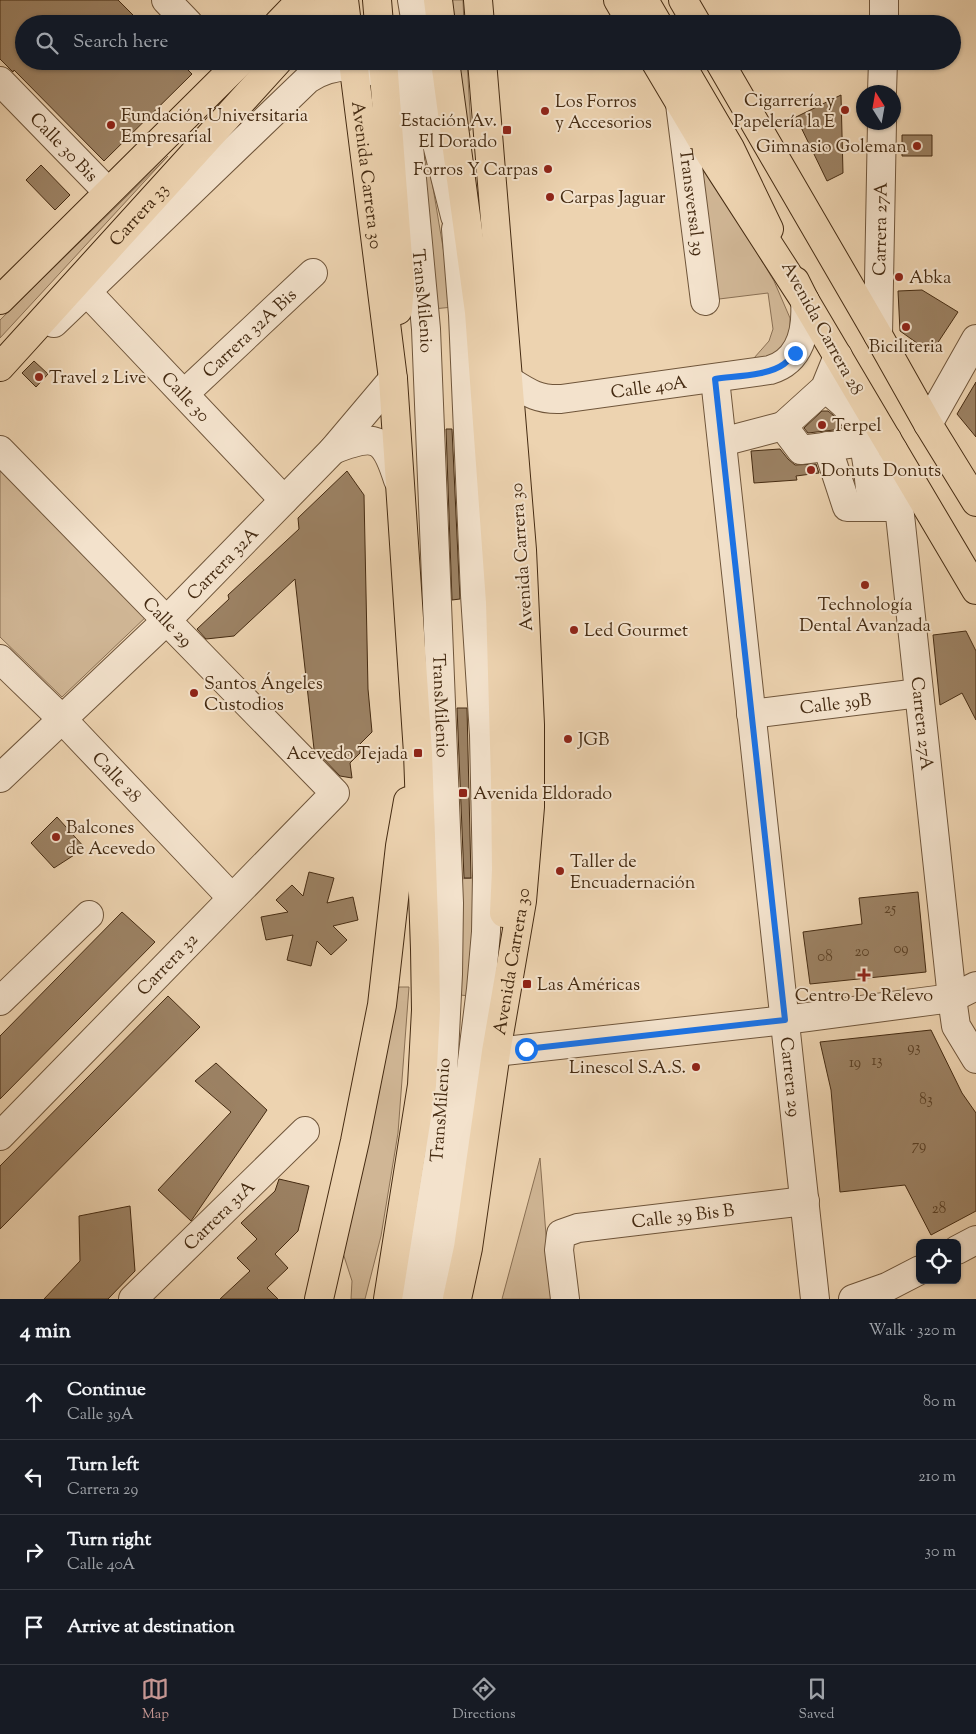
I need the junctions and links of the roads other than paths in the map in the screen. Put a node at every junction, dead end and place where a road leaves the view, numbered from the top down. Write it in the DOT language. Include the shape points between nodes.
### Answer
graph roads {
  1 [pos="166,0"];
  2 [pos="333,0"];
  3 [pos="344,0"];
  4 [pos="377,0"];
  5 [pos="396,0"];
  6 [pos="412,0"];
  7 [pos="429,0"];
  8 [pos="438,0"];
  9 [pos="478,0"];
  10 [pos="618,0"];
  11 [pos="644,0"];
  12 [pos="683,0"];
  13 [pos="884,0"];
  14 [pos="295,11"];
  15 [pos="180,15"];
  16 [pos="346,15"];
  17 [pos="378,15"];
  18 [pos="397,15"];
  19 [pos="414,15"];
  20 [pos="431,15"];
  21 [pos="439,15"];
  22 [pos="479,15"];
  23 [pos="627,15"];
  24 [pos="653,15"];
  25 [pos="692,15"];
  26 [pos="884,15"];
  27 [pos="227,70"];
  28 [pos="270,70"];
  29 [pos="323,70"];
  30 [pos="355,70"];
  31 [pos="389,70"];
  32 [pos="390,70"];
  33 [pos="422,70"];
  34 [pos="437,70"];
  35 [pos="446,70"];
  36 [pos="483,70"];
  37 [pos="659,70"];
  38 [pos="685,70"];
  39 [pos="724,70"];
  40 [pos="883,70"];
  41 [pos="0,81"];
  42 [pos="882,85"];
  43 [pos="680,104"];
  44 [pos="882,130"];
  45 [pos="488,132"];
  46 [pos="108,192"];
  47 [pos="455,216"];
  48 [pos="313,273"];
  49 [pos="87,292"];
  50 [pos="0,300"];
  51 [pos="705,301"];
  52 [pos="805,302"];
  53 [pos="479,312"];
  54 [pos="878,334"];
  55 [pos="976,339"];
  56 [pos="838,356"];
  57 [pos="0,367"];
  58 [pos="0,374"];
  59 [pos="393,379"];
  60 [pos="715,379"];
  61 [pos="508,380"];
  62 [pos="825,388"];
  63 [pos="185,393"];
  64 [pos="928,424"];
  65 [pos="783,426"];
  66 [pos="722,442"];
  67 [pos="881,444"];
  68 [pos="827,446"];
  69 [pos="0,450"];
  70 [pos="333,450"];
  71 [pos="399,483"];
  72 [pos="284,500"];
  73 [pos="976,502"];
  74 [pos="872,507"];
  75 [pos="899,507"];
  76 [pos="976,590"];
  77 [pos="166,622"];
  78 [pos="0,658"];
  79 [pos="919,694"];
  80 [pos="751,714"];
  81 [pos="62,718"];
  82 [pos="418,753"];
  83 [pos="0,778"];
  84 [pos="335,793"];
  85 [pos="231,897"];
  86 [pos="89,915"];
  87 [pos="976,986"];
  88 [pos="952,998"];
  89 [pos="0,1001"];
  90 [pos="785,1020"];
  91 [pos="496,1052"];
  92 [pos="976,1059"];
  93 [pos="305,1131"];
  94 [pos="0,1136"];
  95 [pos="805,1202"];
  96 [pos="976,1240"];
  97 [pos="961,1248"];
  98 [pos="916,1272"];
  99 [pos="133,1299"];
  100 [pos="319,1299"];
  101 [pos="388,1299"];
  102 [pos="413,1299"];
  103 [pos="433,1299"];
  104 [pos="457,1299"];
  105 [pos="566,1299"];
  106 [pos="815,1299"];
  107 [pos="852,1299"];
  1 -- 15 [label="street"];
  2 -- 14 [label="main road"];
  3 -- 16 [label="main road"];
  4 -- 17 [label="main road"];
  5 -- 18 [label="street"];
  6 -- 19 [label="street"];
  7 -- 20 [label="street"];
  8 -- 21 [label="main road"];
  9 -- 22 [label="main road"];
  10 -- 23 [label="main road"];
  11 -- 24 [label="main road"];
  12 -- 25 [label="main road"];
  13 -- 26 [label="street"];
  27 -- 46 [label="main road, Carrera 33"];
  28 -- 57 [label="main road, Carrera 33"];
  29 -- 49 [label="street" via="305,81"];
  30 -- 59 [label="main road, Avenida Carrera 30"];
  31 -- 59 [label="main road, Avenida Carrera 30" via="400,284"];
  32 -- 102 [label="street, TransMilenio" via="405,110 426,329 449,903 439,1154"];
  33 -- 47 [label="street, TransMilenio" via="429,112"];
  34 -- 47 [label="street, TransMilenio"];
  35 -- 53 [label="main road, Avenida Carrera 30"];
  36 -- 45 [label="main road, Avenida Carrera 30"];
  37 -- 43 [label="main road"];
  38 -- 52 [label="main road, Avenida Carrera 28" via="730,148"];
  39 -- 54 [label="main road"];
  40 -- 42 [label="street"];
  41 -- 46 [label="street, Calle 30 Bis"];
  43 -- 51 [label="street, Transversal 39"];
  43 -- 52 [label="main road"];
  44 -- 54 [label="street, Carrera 27A"];
  45 -- 53 [label="main road"];
  45 -- 61 [label="main road, Avenida Carrera 30"];
  46 -- 50 [label="main road, Carrera 33"];
  47 -- 103 [label="street, TransMilenio" via="484,734 487,885 481,989 459,1166"];
  48 -- 63 [label="street, Carrera 32A Bis"];
  49 -- 58 [label="street"];
  49 -- 63 [label="street, Calle 30"];
  52 -- 56 [label="main road, Avenida Carrera 28"];
  52 -- 60 [label="street, Calle 40A" via="805,330 801,343 785,364 770,370"];
  53 -- 91 [label="main road, Avenida Carrera 30" via="500,602 505,780 506,878"];
  54 -- 64 [label="main road"];
  55 -- 64 [label="street"];
  56 -- 62 [label="street"];
  56 -- 67 [label="main road, Avenida Carrera 28"];
  59 -- 70 [label="street, Carrera 32A"];
  59 -- 71 [label="main road, Avenida Carrera 30"];
  60 -- 61 [label="street, Calle 40A" via="547,400 531,395"];
  60 -- 66 [label="street, Carrera 29"];
  61 -- 91 [label="main road, Avenida Carrera 30" via="522,550 530,725 530,807 522,901"];
  62 -- 65 [label="street"];
  62 -- 67 [label="street"];
  63 -- 72 [label="street, Calle 30"];
  64 -- 73 [label="main road"];
  65 -- 66 [label="street"];
  65 -- 68 [label="street" via="801,450"];
  66 -- 80 [label="street, Carrera 29"];
  67 -- 68 [label="street"];
  67 -- 74 [label="street"];
  67 -- 75 [label="street, Carrera 27A"];
  67 -- 76 [label="main road, Avenida Carrera 28"];
  68 -- 74 [label="street" via="847,507"];
  69 -- 77 [label="street, Calle 29"];
  70 -- 71 [label="street, Carrera 32A" via="356,441 379,443 390,457"];
  70 -- 72 [label="street, Carrera 32A"];
  71 -- 82 [label="main road, Avenida Carrera 30"];
  72 -- 77 [label="street, Carrera 32A"];
  74 -- 75 [label="street"];
  75 -- 79 [label="street, Carrera 27A"];
  77 -- 81 [label="street, Carrera 32A"];
  77 -- 84 [label="street, Calle 29"];
  78 -- 81 [label="street, Calle 28"];
  79 -- 80 [label="street, Calle 39B"];
  79 -- 88 [label="street, Carrera 27A"];
  80 -- 90 [label="street, Carrera 29"];
  81 -- 83 [label="street, Carrera 32A"];
  81 -- 85 [label="street, Calle 28"];
  82 -- 100 [label="main road" via="400,846 382,1005"];
  82 -- 101 [label="main road, Avenida Carrera 30" via="426,1010 422,1085"];
  84 -- 85 [label="street, Carrera 32"];
  85 -- 94 [label="street, Carrera 32"];
  86 -- 89 [label="street"];
  87 -- 88 [label="street"];
  88 -- 90 [label="street"];
  88 -- 92 [label="street, Carrera 27A" via="956,1026"];
  90 -- 91 [label="street"];
  90 -- 95 [label="street, Carrera 29"];
  91 -- 104 [label="main road, Avenida Carrera 30" via="468,1248"];
  93 -- 99 [label="street, Carrera 31A"];
  95 -- 105 [label="street, Calle 39 Bis B" via="578,1228 561,1234 559,1250"];
  95 -- 106 [label="street, Carrera 29"];
  96 -- 97 [label="street"];
  98 -- 107 [label="street" via="888,1287"];
}
